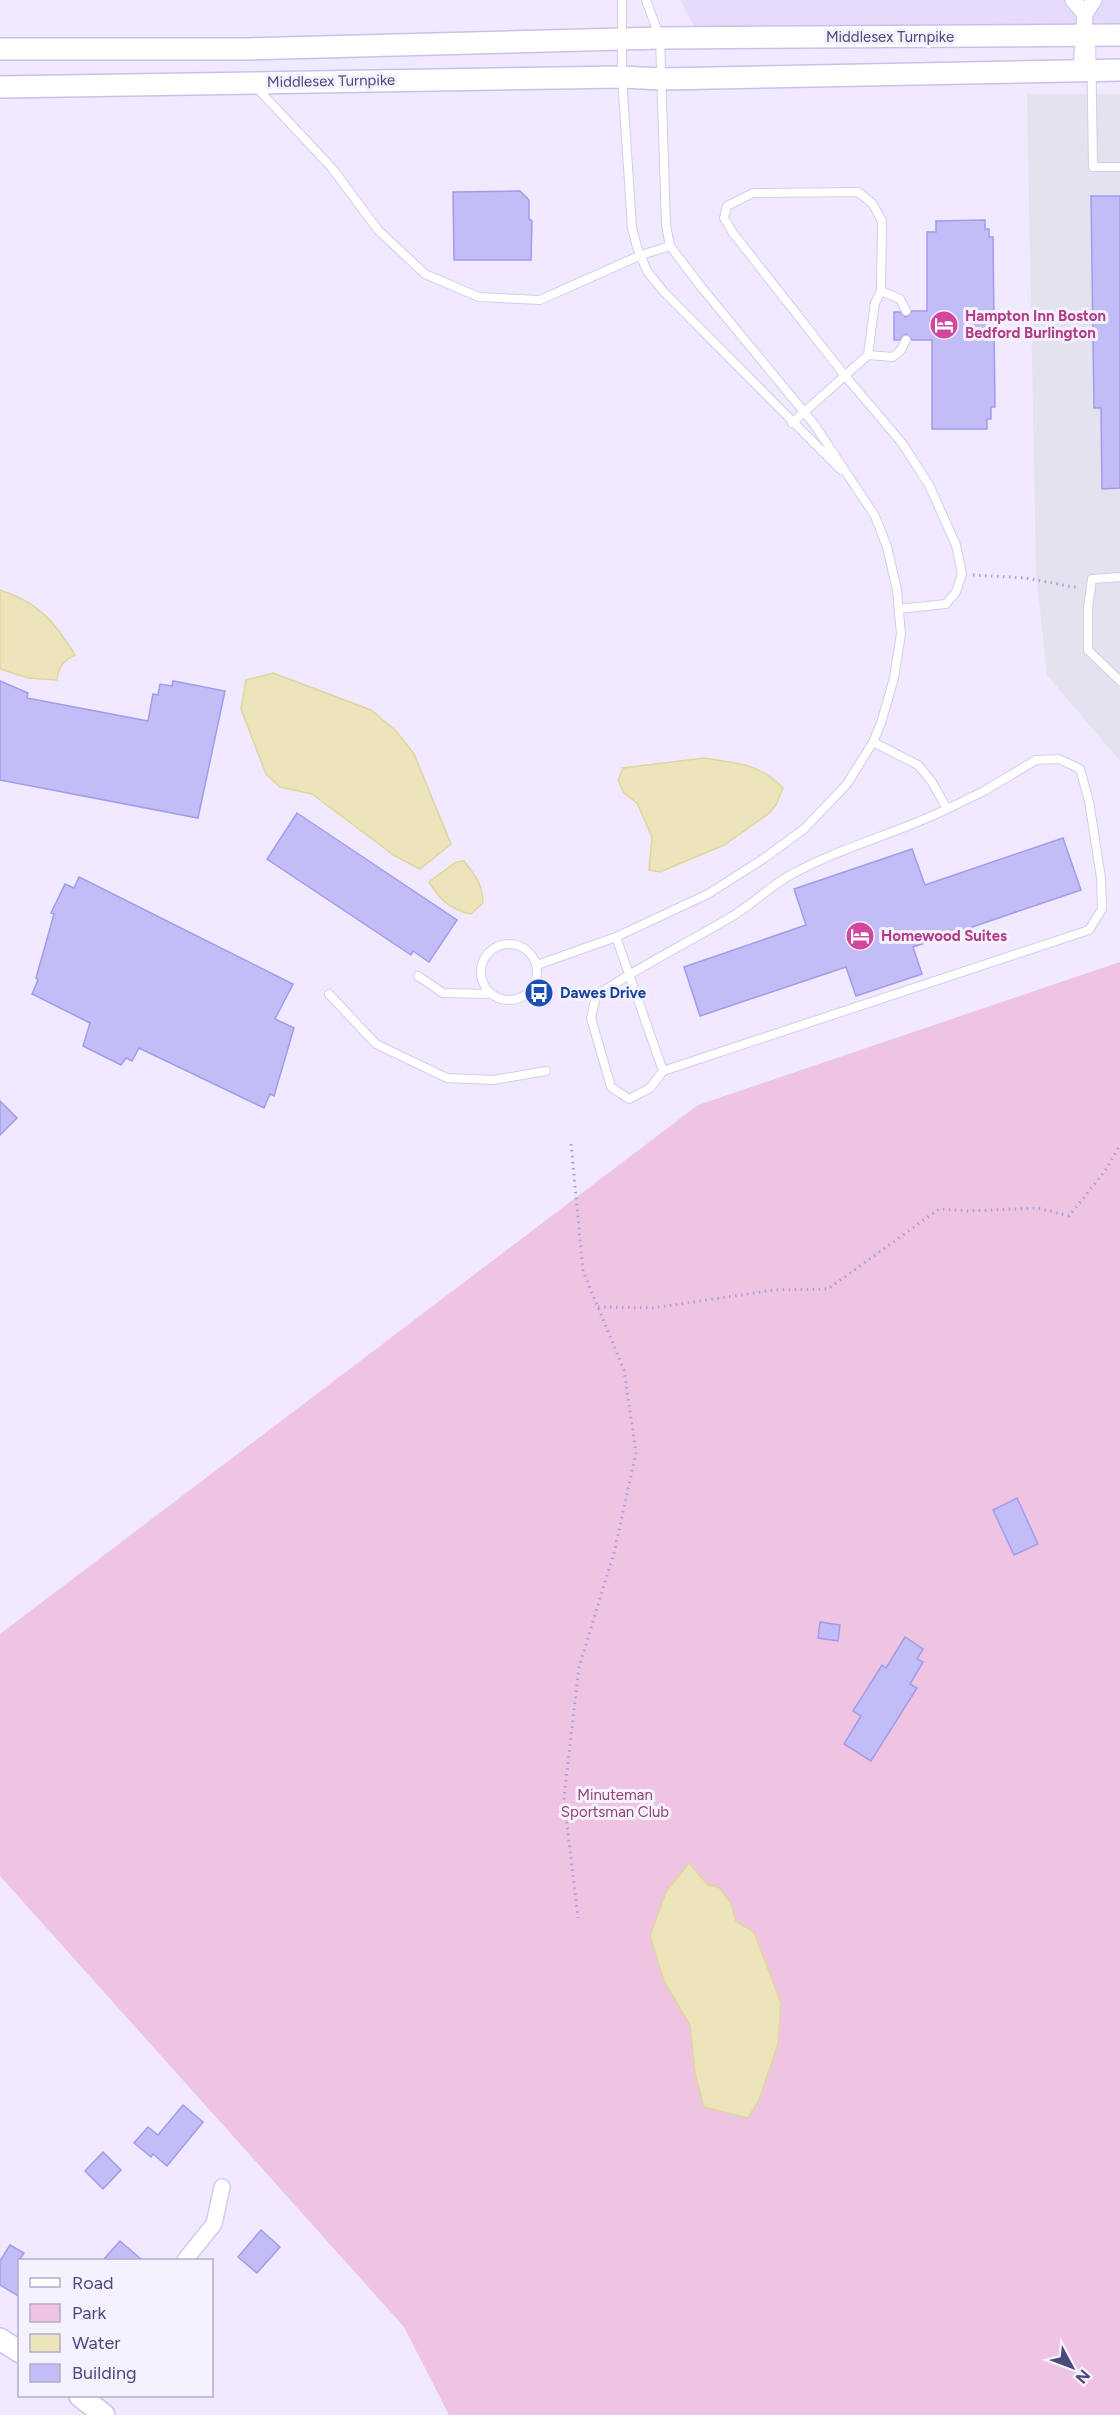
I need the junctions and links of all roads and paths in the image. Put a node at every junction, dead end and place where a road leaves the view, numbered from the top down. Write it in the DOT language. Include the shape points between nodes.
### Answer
graph roads {
  1 [pos="622,0"];
  2 [pos="646,0"];
  3 [pos="1073,0"];
  4 [pos="1094,0"];
  5 [pos="1087,28"];
  6 [pos="1120,35"];
  7 [pos="660,38"];
  8 [pos="621,41"];
  9 [pos="0,49"];
  10 [pos="1086,70"];
  11 [pos="1120,70"];
  12 [pos="622,77"];
  13 [pos="662,79"];
  14 [pos="252,82"];
  15 [pos="0,87"];
  16 [pos="1120,167"];
  17 [pos="670,246"];
  18 [pos="641,255"];
  19 [pos="881,291"];
  20 [pos="906,311"];
  21 [pos="906,340"];
  22 [pos="868,355"];
  23 [pos="846,377"];
  24 [pos="804,412"];
  25 [pos="792,423"];
  26 [pos="853,482"];
  27 [pos="962,574"];
  28 [pos="1120,577"];
  29 [pos="1090,590"];
  30 [pos="899,609"];
  31 [pos="1120,681"];
  32 [pos="873,742"];
  33 [pos="947,809"];
  34 [pos="616,937"];
  35 [pos="537,964"];
  36 [pos="628,973"];
  37 [pos="418,976"];
  38 [pos="329,994"];
  39 [pos="492,994"];
  40 [pos="546,1071"];
  41 [pos="663,1071"];
  42 [pos="571,1144"];
  43 [pos="1120,1144"];
  44 [pos="598,1307"];
  45 [pos="578,1918"];
  46 [pos="222,2187"];
  47 [pos="186,2259"];
  48 [pos="0,2339"];
  49 [pos="18,2351"];
  50 [pos="81,2397"];
  51 [pos="104,2415"];
  1 -- 8 [label="lane"];
  2 -- 7 [label="lane"];
  3 -- 5 [label="street"];
  4 -- 5 [label="street"];
  5 -- 6 [label="main road, Middlesex Turnpike"];
  5 -- 7 [label="main road, Middlesex Turnpike"];
  5 -- 10 [label="street"];
  7 -- 8 [label="main road, Middlesex Turnpike"];
  7 -- 13 [label="lane"];
  8 -- 9 [label="main road, Middlesex Turnpike" via="248,49"];
  8 -- 12 [label="lane"];
  10 -- 11 [label="main road, Middlesex Turnpike"];
  10 -- 13 [label="main road, Middlesex Turnpike"];
  10 -- 16 [label="lane" via="1093,167"];
  12 -- 13 [label="main road, Middlesex Turnpike"];
  12 -- 14 [label="main road, Middlesex Turnpike"];
  12 -- 18 [label="lane" via="630,203"];
  13 -- 17 [label="lane"];
  14 -- 15 [label="main road, Middlesex Turnpike"];
  14 -- 18 [label="lane" via="332,168 378,230 425,274 479,297 540,300"];
  17 -- 18 [label="lane"];
  17 -- 24 [label="lane"];
  18 -- 25 [label="lane" via="647,271 663,292"];
  19 -- 20 [label="lane" via="900,299"];
  19 -- 22 [label="lane" via="875,303"];
  19 -- 23 [label="lane" via="882,221 872,203 858,192 753,193 727,206 724,219 733,233"];
  21 -- 22 [label="lane" via="893,357"];
  22 -- 23 [label="lane"];
  23 -- 24 [label="lane"];
  23 -- 27 [label="lane" via="902,443 929,485 956,545"];
  24 -- 25 [label="lane"];
  24 -- 26 [label="lane"];
  25 -- 26 [label="lane"];
  26 -- 30 [label="lane" via="875,516 888,547"];
  27 -- 29 [label="path" via="1026,578"];
  27 -- 30 [label="lane" via="956,592 946,604"];
  28 -- 29 [label="lane" via="1092,579"];
  29 -- 31 [label="lane" via="1088,650"];
  30 -- 32 [label="lane" via="901,634 894,678"];
  32 -- 33 [label="lane" via="918,765"];
  32 -- 34 [label="lane" via="847,784 804,829 708,894"];
  33 -- 36 [label="lane" via="787,877 733,916"];
  33 -- 41 [label="lane" via="1036,760 1059,759 1080,769 1101,878 1102,909 1089,930"];
  34 -- 35 [label="lane"];
  34 -- 36 [label="lane"];
  35 -- 39 [label="lane" via="532,989 522,997 501,999"];
  35 -- 39 [label="lane" via="531,952 520,945 506,943 493,948 484,958 481,971"];
  36 -- 41 [label="lane"];
  36 -- 41 [label="lane" via="596,996 591,1018 611,1087 629,1099 650,1088"];
  37 -- 39 [label="lane" via="443,993"];
  38 -- 40 [label="lane" via="376,1044 447,1078 493,1080"];
  42 -- 44 [label="path" via="583,1270"];
  43 -- 44 [label="path" via="1105,1171 1069,1216 1038,1208 939,1209 828,1289 774,1290 653,1308"];
  44 -- 45 [label="path" via="624,1370 636,1453 614,1552 579,1667 564,1798"];
  46 -- 47 [label="street" via="214,2224"];
  48 -- 49 [label="main road"];
  50 -- 51 [label="main road"];
}
